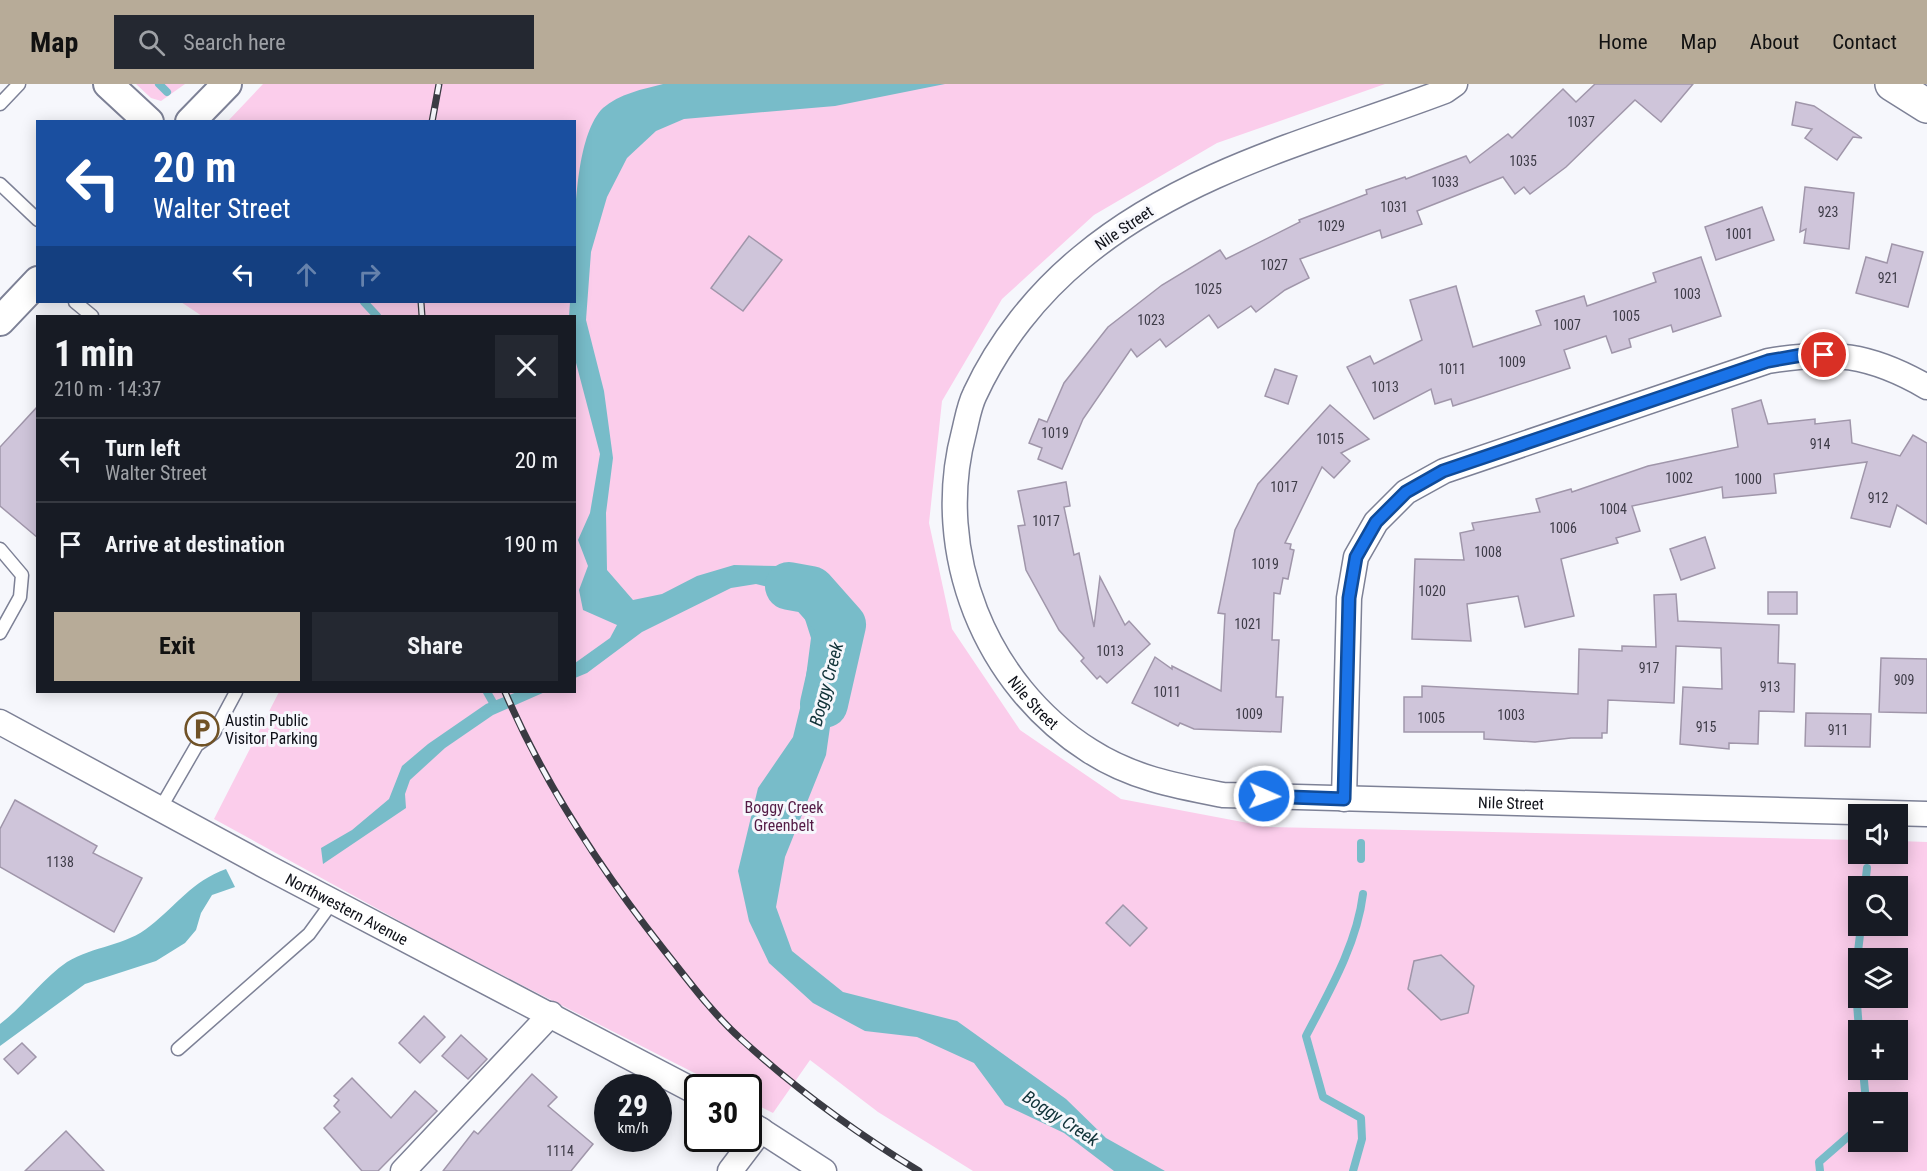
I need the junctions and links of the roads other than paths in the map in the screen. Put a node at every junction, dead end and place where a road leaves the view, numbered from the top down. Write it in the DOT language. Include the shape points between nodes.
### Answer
graph roads {
  1 [pos="19,84"];
  2 [pos="108,84"];
  3 [pos="227,84"];
  4 [pos="1455,84"];
  5 [pos="1892,84"];
  6 [pos="0,104"];
  7 [pos="1927,106"];
  8 [pos="147,120"];
  9 [pos="192,120"];
  10 [pos="0,184"];
  11 [pos="36,218"];
  12 [pos="36,283"];
  13 [pos="76,303"];
  14 [pos="91,315"];
  15 [pos="0,321"];
  16 [pos="1927,387"];
  17 [pos="0,549"];
  18 [pos="0,633"];
  19 [pos="235,693"];
  20 [pos="0,722"];
  21 [pos="1344,799"];
  22 [pos="160,809"];
  23 [pos="1927,814"];
  24 [pos="333,901"];
  25 [pos="551,1014"];
  26 [pos="178,1049"];
  27 [pos="684,1085"];
  28 [pos="762,1131"];
  29 [pos="741,1152"];
  30 [pos="403,1171"];
  31 [pos="730,1171"];
  32 [pos="824,1171"];
  1 -- 6 [label="lane"];
  2 -- 8 [label="street"];
  3 -- 9 [label="street"];
  4 -- 21 [label="street, Nile Street" via="1376,117 1233,166 1153,207 1081,257 1019,320 974,396 955,464 954,528 969,596 995,655 1032,704 1090,751 1154,782 1223,795"];
  5 -- 7 [label="main road"];
  10 -- 11 [label="lane"];
  12 -- 15 [label="street"];
  13 -- 14 [label="lane"];
  16 -- 21 [label="street" via="1900,371 1856,357 1808,354 1768,361 1443,471 1406,492 1376,522 1356,557 1349,598"];
  17 -- 18 [label="lane" via="22,575 20,597"];
  19 -- 22 [label="lane" via="214,732 197,745"];
  20 -- 22 [label="street, Northwestern Avenue"];
  21 -- 23 [label="street, Nile Street"];
  22 -- 24 [label="street, Northwestern Avenue"];
  24 -- 25 [label="street, Northwestern Avenue"];
  24 -- 26 [label="lane" via="309,934"];
  25 -- 27 [label="street, Northwestern Avenue"];
  25 -- 30 [label="street"];
  28 -- 32 [label="street"];
  29 -- 31 [label="street"];
}
